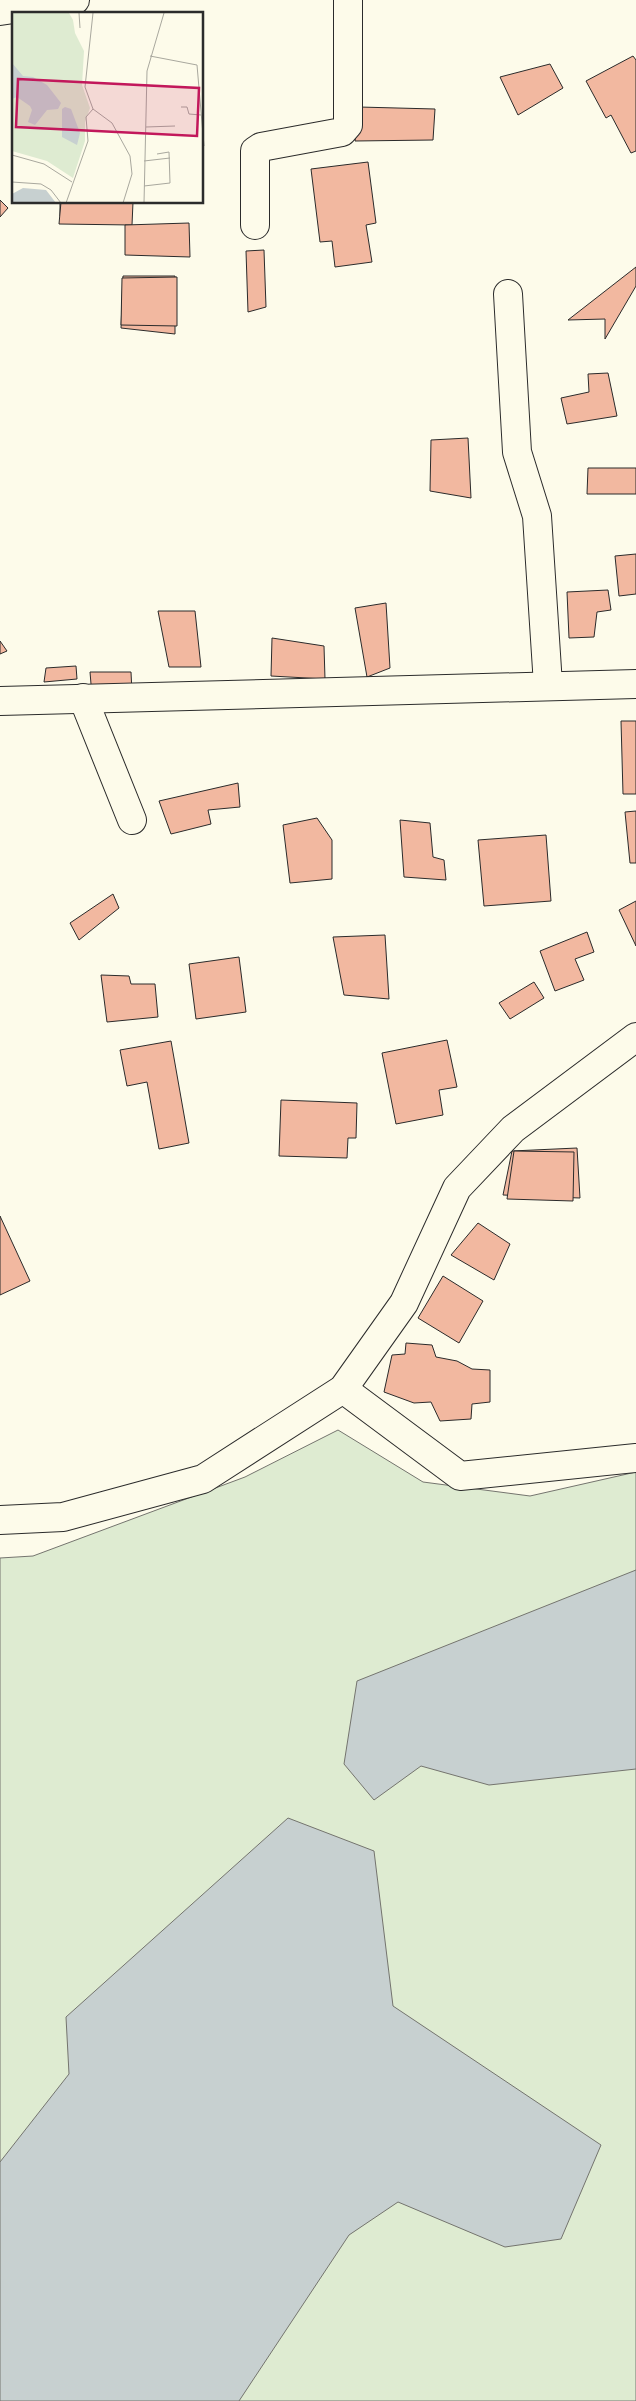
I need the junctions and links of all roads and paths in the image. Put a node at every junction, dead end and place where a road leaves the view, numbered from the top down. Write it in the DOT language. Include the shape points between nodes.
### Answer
graph roads {
  1 [pos="75,0"];
  2 [pos="348,0"];
  3 [pos="0,11"];
  4 [pos="254,225"];
  5 [pos="508,294"];
  6 [pos="636,684"];
  7 [pos="548,685"];
  8 [pos="83,698"];
  9 [pos="0,701"];
  10 [pos="132,820"];
  11 [pos="636,1037"];
  12 [pos="343,1389"];
  13 [pos="636,1458"];
  14 [pos="0,1520"];
  1 -- 3 [label="street"];
  2 -- 4 [label="street" via="348,125 342,132 261,147 255,151"];
  5 -- 7 [label="street" via="516,452 537,516"];
  6 -- 7 [label="street"];
  7 -- 8 [label="street"];
  8 -- 9 [label="street"];
  8 -- 10 [label="street"];
  11 -- 12 [label="street" via="513,1129 457,1188 404,1303"];
  12 -- 13 [label="street" via="460,1476"];
  12 -- 14 [label="street" via="203,1479 63,1517"];
}
